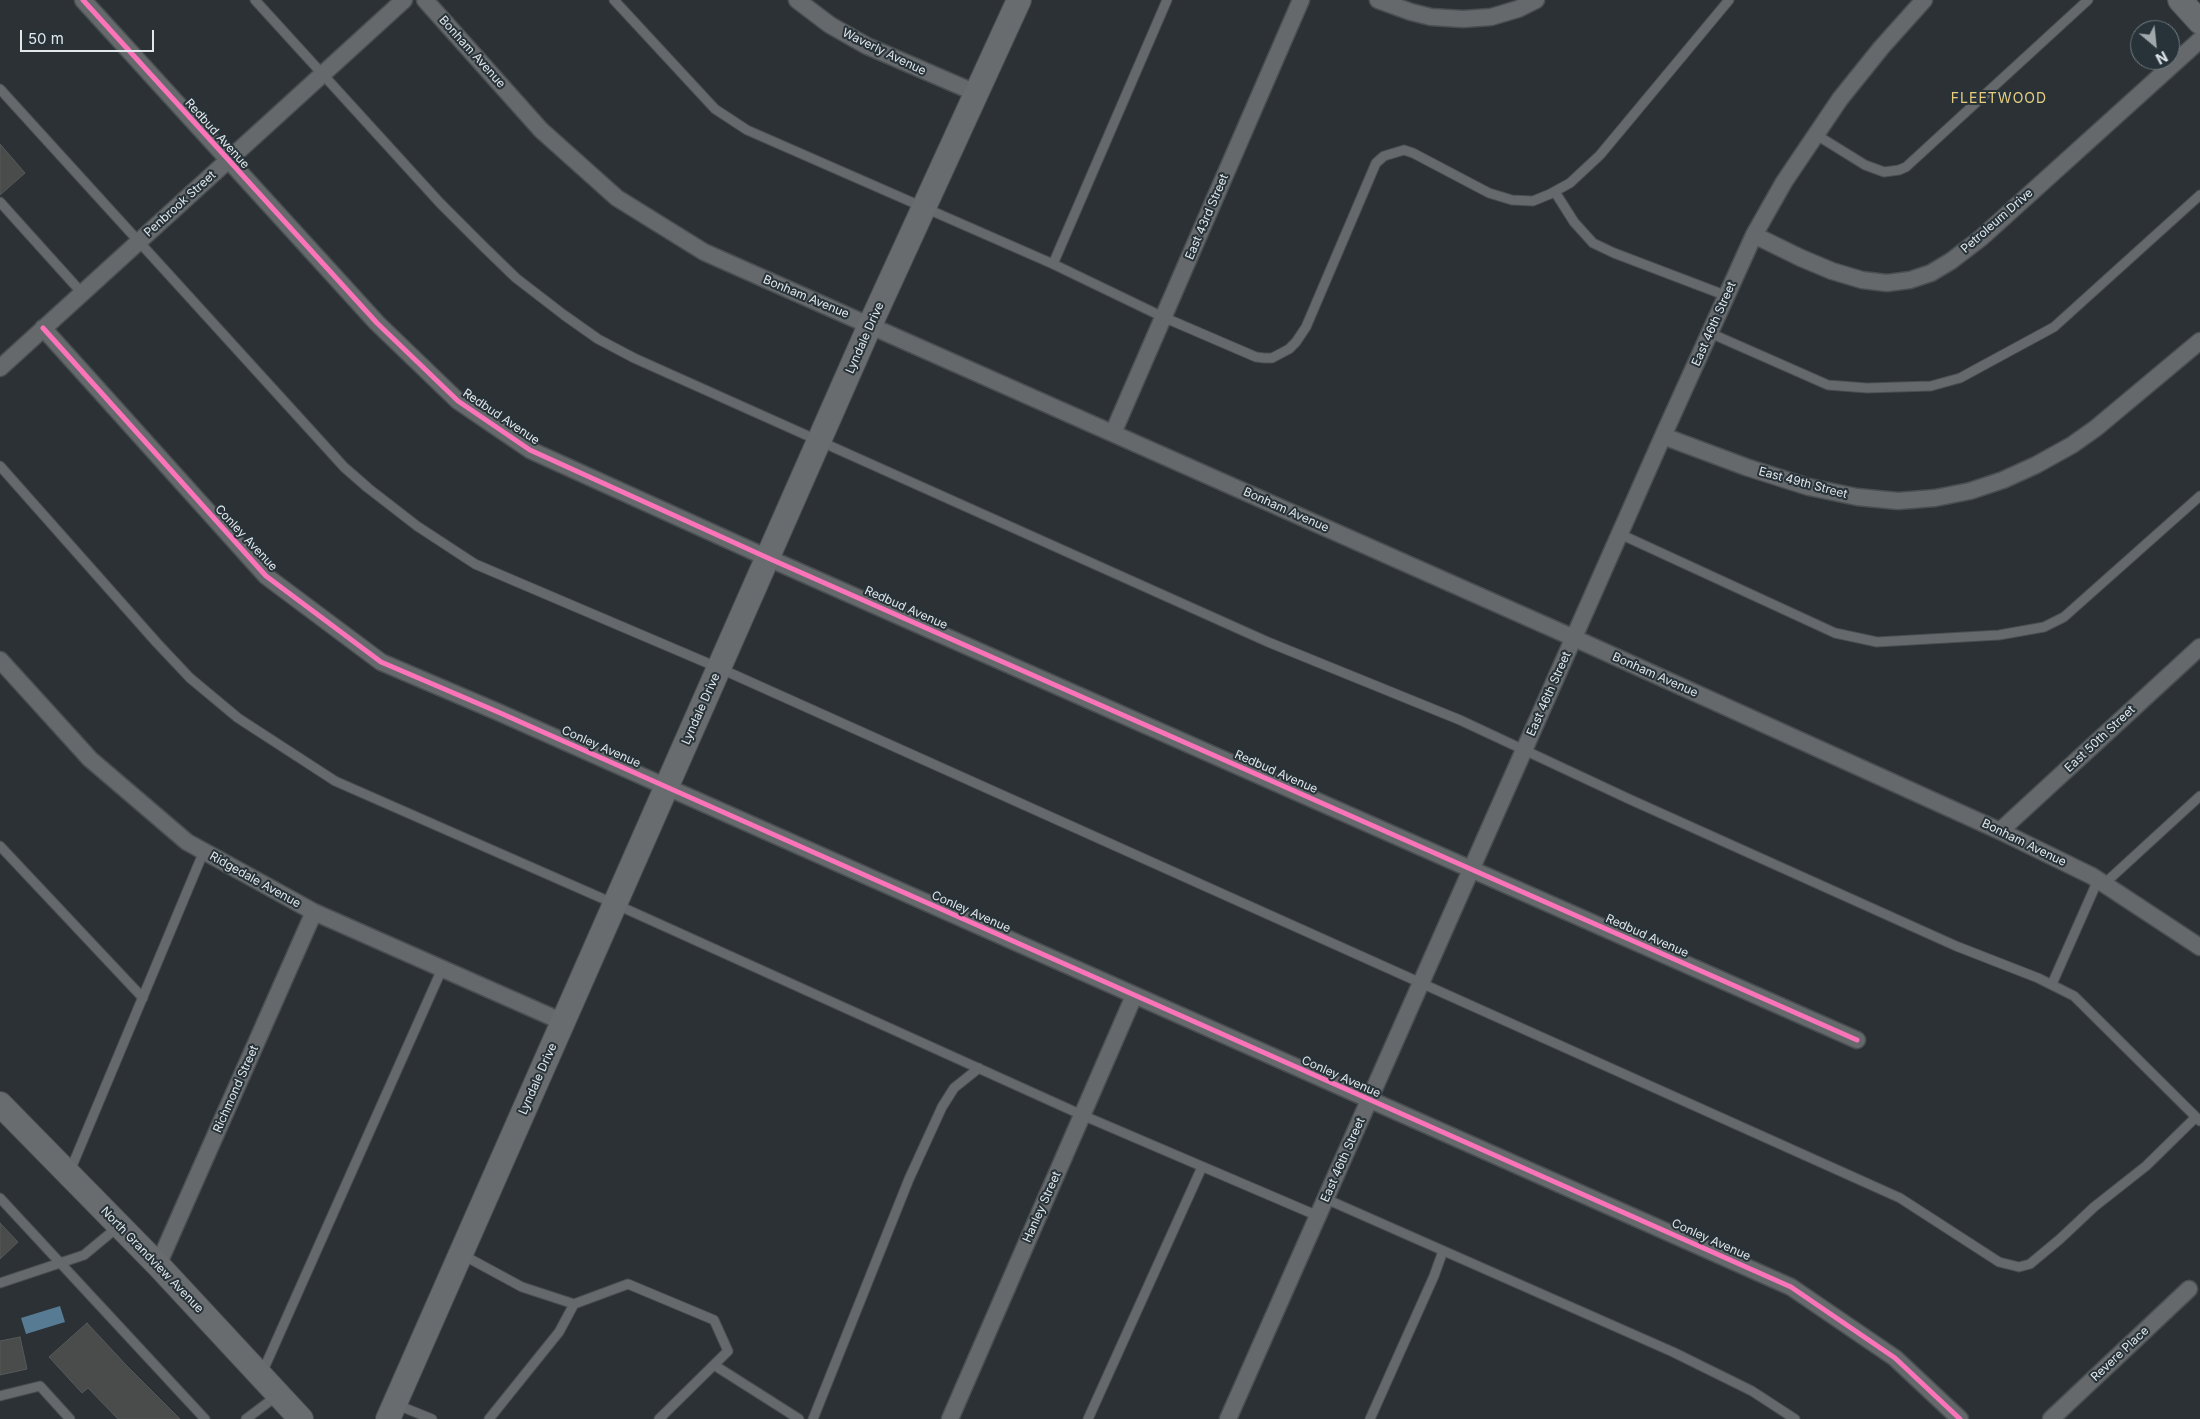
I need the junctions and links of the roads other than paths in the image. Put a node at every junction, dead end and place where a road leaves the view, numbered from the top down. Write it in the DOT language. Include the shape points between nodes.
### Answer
graph roads {
  1 [pos="83,0"];
  2 [pos="255,0"];
  3 [pos="404,0"];
  4 [pos="425,0"];
  5 [pos="614,0"];
  6 [pos="797,0"];
  7 [pos="1018,0"];
  8 [pos="1167,0"];
  9 [pos="1301,0"];
  10 [pos="1378,0"];
  11 [pos="1536,0"];
  12 [pos="1728,0"];
  13 [pos="1924,0"];
  14 [pos="2088,0"];
  15 [pos="2180,0"];
  16 [pos="2200,22"];
  17 [pos="2200,40"];
  18 [pos="323,74"];
  19 [pos="0,89"];
  20 [pos="976,93"];
  21 [pos="1815,134"];
  22 [pos="228,160"];
  23 [pos="1555,192"];
  24 [pos="2200,195"];
  25 [pos="0,202"];
  26 [pos="924,208"];
  27 [pos="1754,235"];
  28 [pos="139,242"];
  29 [pos="1053,264"];
  30 [pos="82,293"];
  31 [pos="1727,296"];
  32 [pos="1163,317"];
  33 [pos="870,325"];
  34 [pos="43,328"];
  35 [pos="1710,333"];
  36 [pos="2200,341"];
  37 [pos="0,368"];
  38 [pos="1113,433"];
  39 [pos="1663,436"];
  40 [pos="819,440"];
  41 [pos="0,466"];
  42 [pos="2200,496"];
  43 [pos="1620,534"];
  44 [pos="768,558"];
  45 [pos="1574,638"];
  46 [pos="2200,647"];
  47 [pos="0,660"];
  48 [pos="719,668"];
  49 [pos="1524,750"];
  50 [pos="666,787"];
  51 [pos="2200,796"];
  52 [pos="2000,831"];
  53 [pos="0,846"];
  54 [pos="204,851"];
  55 [pos="1471,869"];
  56 [pos="2101,882"];
  57 [pos="615,904"];
  58 [pos="314,912"];
  59 [pos="2198,942"];
  60 [pos="442,969"];
  61 [pos="1421,984"];
  62 [pos="2052,984"];
  63 [pos="1134,996"];
  64 [pos="142,998"];
  65 [pos="563,1022"];
  66 [pos="1857,1040"];
  67 [pos="979,1068"];
  68 [pos="1369,1101"];
  69 [pos="0,1104"];
  70 [pos="1082,1115"];
  71 [pos="2198,1119"];
  72 [pos="1202,1167"];
  73 [pos="68,1174"];
  74 [pos="0,1198"];
  75 [pos="1326,1199"];
  76 [pos="1318,1216"];
  77 [pos="120,1226"];
  78 [pos="1443,1251"];
  79 [pos="461,1254"];
  80 [pos="60,1263"];
  81 [pos="158,1265"];
  82 [pos="0,1283"];
  83 [pos="2189,1289"];
  84 [pos="574,1304"];
  85 [pos="714,1365"];
  86 [pos="261,1376"];
  87 [pos="278,1395"];
  88 [pos="0,1396"];
  89 [pos="391,1411"];
  90 [pos="70,1419"];
  91 [pos="205,1419"];
  92 [pos="246,1419"];
  93 [pos="301,1419"];
  94 [pos="432,1419"];
  95 [pos="490,1419"];
  96 [pos="659,1419"];
  97 [pos="798,1419"];
  98 [pos="813,1419"];
  99 [pos="950,1419"];
  100 [pos="1088,1419"];
  101 [pos="1228,1419"];
  102 [pos="1370,1419"];
  103 [pos="1795,1419"];
  104 [pos="1960,1419"];
  105 [pos="2051,1419"];
  1 -- 22 [label="street, Redbud Avenue"];
  2 -- 18 [label="lane"];
  3 -- 18 [label="street, Penbrook Street"];
  4 -- 33 [label="street, Bonham Avenue" via="541,130 617,198 704,252"];
  5 -- 26 [label="lane" via="715,109 747,130"];
  6 -- 20 [label="street, Waverly Avenue" via="830,25 867,46"];
  7 -- 20 [label="street, Lyndale Drive"];
  8 -- 29 [label="lane"];
  9 -- 32 [label="street, East 43rd Street"];
  10 -- 11 [label="street" via="1431,17 1463,19 1490,17"];
  12 -- 23 [label="lane" via="1600,155 1570,183"];
  13 -- 21 [label="street, East 46th Street" via="1881,48"];
  14 -- 21 [label="lane" via="1900,170 1884,172 1865,165"];
  15 -- 16 [label="street"];
  17 -- 27 [label="street, Petroleum Drive" via="1981,238 1931,273 1887,283 1862,280 1832,271"];
  18 -- 22 [label="street, Penbrook Street"];
  18 -- 40 [label="lane" via="440,203 516,278 564,315 634,358"];
  19 -- 28 [label="lane"];
  20 -- 26 [label="street, Lyndale Drive"];
  21 -- 27 [label="street, East 46th Street"];
  22 -- 28 [label="street, Penbrook Street"];
  22 -- 44 [label="street, Redbud Avenue" via="377,323 458,400 530,450"];
  23 -- 31 [label="lane" via="1574,222 1593,242"];
  23 -- 32 [label="lane" via="1533,201 1512,200 1489,193 1413,152 1404,150 1388,154 1376,163 1318,301 1301,334 1289,349 1272,358 1256,357"];
  24 -- 35 [label="lane" via="2054,327 1960,378 1931,386 1867,388 1828,385"];
  25 -- 30 [label="lane"];
  26 -- 29 [label="lane"];
  26 -- 33 [label="street, Lyndale Drive"];
  27 -- 31 [label="street, East 46th Street"];
  28 -- 30 [label="street, Penbrook Street"];
  28 -- 48 [label="lane" via="344,467 418,526 475,564"];
  29 -- 32 [label="lane"];
  30 -- 34 [label="street, Penbrook Street"];
  31 -- 35 [label="street, East 46th Street"];
  32 -- 38 [label="street, East 43rd Street"];
  33 -- 38 [label="street, Bonham Avenue"];
  33 -- 40 [label="street, Lyndale Drive"];
  34 -- 37 [label="street, Penbrook Street"];
  34 -- 50 [label="street, Conley Avenue" via="266,576 381,662"];
  35 -- 39 [label="street, East 46th Street"];
  36 -- 39 [label="street, East 49th Street" via="2072,445 2003,480 1935,498 1898,501 1809,487"];
  38 -- 45 [label="street, Bonham Avenue"];
  39 -- 43 [label="street, East 46th Street"];
  40 -- 44 [label="street, Lyndale Drive"];
  40 -- 49 [label="lane" via="1268,642 1460,720"];
  41 -- 57 [label="lane" via="190,678 238,718 335,781"];
  42 -- 43 [label="lane" via="2064,617 2044,627 1999,635 1877,642 1835,633"];
  43 -- 45 [label="street, East 46th Street"];
  44 -- 48 [label="street, Lyndale Drive"];
  44 -- 55 [label="street, Redbud Avenue"];
  45 -- 49 [label="street, East 46th Street"];
  45 -- 52 [label="street, Bonham Avenue"];
  46 -- 52 [label="street, East 50th Street"];
  47 -- 54 [label="street, Ridgedale Avenue" via="90,759 187,842"];
  48 -- 50 [label="street, Lyndale Drive"];
  48 -- 61 [label="lane"];
  49 -- 55 [label="street, East 46th Street"];
  49 -- 62 [label="lane" via="1948,942"];
  50 -- 57 [label="street, Lyndale Drive"];
  50 -- 63 [label="street, Conley Avenue"];
  51 -- 56 [label="lane"];
  52 -- 56 [label="street, Bonham Avenue"];
  53 -- 64 [label="lane"];
  54 -- 58 [label="street, Ridgedale Avenue"];
  54 -- 64 [label="lane"];
  55 -- 61 [label="street, East 46th Street"];
  55 -- 66 [label="street, Redbud Avenue"];
  56 -- 59 [label="street, Bonham Avenue"];
  56 -- 62 [label="lane"];
  57 -- 65 [label="street, Lyndale Drive"];
  57 -- 67 [label="lane"];
  58 -- 60 [label="street, Ridgedale Avenue"];
  58 -- 81 [label="street, Richmond Street"];
  60 -- 65 [label="street, Ridgedale Avenue"];
  60 -- 86 [label="lane"];
  61 -- 68 [label="street, East 46th Street"];
  61 -- 71 [label="lane" via="1900,1198 2000,1262 2019,1268 2030,1264"];
  62 -- 71 [label="lane" via="2074,996"];
  63 -- 68 [label="street, Conley Avenue"];
  63 -- 70 [label="street, Hanley Street"];
  64 -- 73 [label="lane"];
  65 -- 79 [label="street, Lyndale Drive"];
  67 -- 70 [label="lane"];
  67 -- 98 [label="lane" via="954,1088 942,1107 908,1179"];
  68 -- 75 [label="street, East 46th Street"];
  68 -- 104 [label="street, Conley Avenue" via="1791,1287 1895,1358"];
  69 -- 73 [label="street, North Grandview Avenue"];
  70 -- 72 [label="lane"];
  70 -- 99 [label="street, Hanley Street"];
  72 -- 76 [label="lane"];
  72 -- 100 [label="lane"];
  73 -- 77 [label="street, North Grandview Avenue"];
  74 -- 80 [label="lane"];
  75 -- 76 [label="street, East 46th Street"];
  75 -- 78 [label="lane"];
  76 -- 101 [label="street, East 46th Street"];
  77 -- 80 [label="lane" via="84,1255"];
  77 -- 81 [label="street, North Grandview Avenue"];
  78 -- 102 [label="lane"];
  78 -- 103 [label="lane" via="1673,1352 1752,1390"];
  79 -- 84 [label="lane" via="522,1287"];
  79 -- 89 [label="street, Lyndale Drive"];
  80 -- 82 [label="lane"];
  80 -- 91 [label="lane"];
  81 -- 86 [label="street, North Grandview Avenue"];
  83 -- 105 [label="street, Revere Place"];
  84 -- 85 [label="lane" via="628,1284 714,1320 728,1351"];
  84 -- 95 [label="lane" via="559,1332"];
  85 -- 96 [label="lane"];
  85 -- 97 [label="lane"];
  86 -- 87 [label="street, North Grandview Avenue"];
  87 -- 92 [label="lane"];
  87 -- 93 [label="street, North Grandview Avenue"];
  88 -- 90 [label="lane" via="40,1386"];
  89 -- 94 [label="lane"];
}
